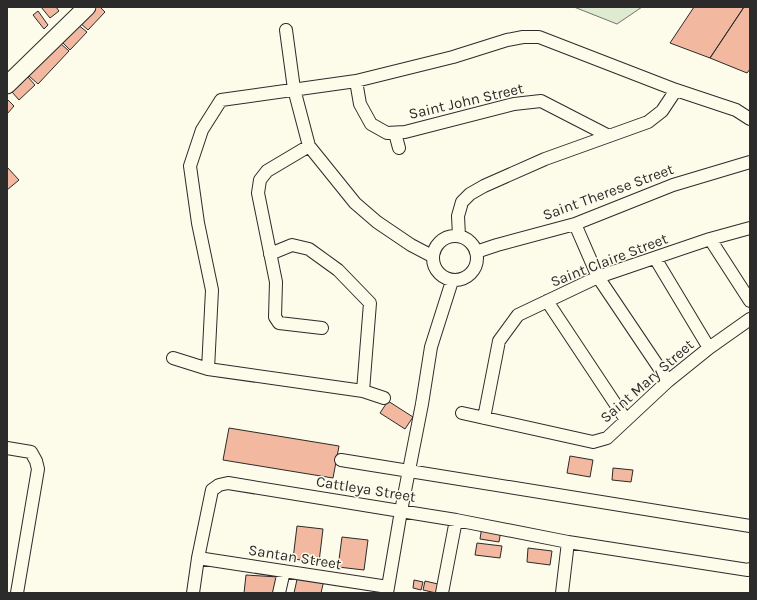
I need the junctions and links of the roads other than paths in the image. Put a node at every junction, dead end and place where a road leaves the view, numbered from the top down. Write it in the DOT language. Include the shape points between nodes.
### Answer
graph roads {
  1 [pos="87,7"];
  2 [pos="286,30"];
  3 [pos="356,81"];
  4 [pos="7,86"];
  5 [pos="294,89"];
  6 [pos="676,90"];
  7 [pos="750,119"];
  8 [pos="395,133"];
  9 [pos="609,136"];
  10 [pos="309,146"];
  11 [pos="399,148"];
  12 [pos="750,162"];
  13 [pos="575,224"];
  14 [pos="750,228"];
  15 [pos="459,236"];
  16 [pos="710,239"];
  17 [pos="476,252"];
  18 [pos="270,254"];
  19 [pos="432,256"];
  20 [pos="655,258"];
  21 [pos="598,277"];
  22 [pos="452,281"];
  23 [pos="547,301"];
  24 [pos="750,301"];
  25 [pos="750,319"];
  26 [pos="322,328"];
  27 [pos="709,348"];
  28 [pos="173,358"];
  29 [pos="208,369"];
  30 [pos="668,381"];
  31 [pos="363,391"];
  32 [pos="384,398"];
  33 [pos="462,413"];
  34 [pos="484,418"];
  35 [pos="626,420"];
  36 [pos="7,448"];
  37 [pos="340,460"];
  38 [pos="408,471"];
  39 [pos="401,511"];
  40 [pos="456,520"];
  41 [pos="750,526"];
  42 [pos="568,542"];
  43 [pos="198,558"];
  44 [pos="750,569"];
  45 [pos="284,571"];
  46 [pos="388,590"];
  47 [pos="16,593"];
  48 [pos="193,593"];
  49 [pos="279,593"];
  50 [pos="442,593"];
  51 [pos="562,593"];
  1 -- 4 [label="street"];
  2 -- 5 [label="street"];
  3 -- 5 [label="street"];
  3 -- 6 [label="street" via="453,57 507,40 538,37"];
  3 -- 8 [label="street, Saint John Street" via="360,104 371,124 387,133"];
  5 -- 10 [label="street"];
  5 -- 29 [label="street" via="222,100 202,130 190,166 198,223 212,290"];
  6 -- 7 [label="street" via="736,110"];
  6 -- 9 [label="street" via="662,111 648,122"];
  8 -- 9 [label="street, Saint John Street" via="514,104 541,101"];
  8 -- 11 [label="street"];
  9 -- 15 [label="street" via="545,159 470,194 462,202 458,216"];
  10 -- 18 [label="street" via="267,171 260,180 258,193"];
  10 -- 19 [label="street" via="355,203 376,222"];
  12 -- 13 [label="street, Saint Therese Street" via="673,185"];
  13 -- 17 [label="street, Saint Therese Street"];
  13 -- 21 [label="street"];
  14 -- 16 [label="street, Saint Claire Street"];
  15 -- 17 [label="street" via="470,242"];
  15 -- 19 [label="street" via="444,238 438,243"];
  16 -- 20 [label="street, Saint Claire Street"];
  16 -- 24 [label="street"];
  17 -- 22 [label="street" via="477,263 472,273 463,280"];
  18 -- 26 [label="street" via="276,282 275,317 279,322"];
  18 -- 31 [label="street" via="292,245 309,249 338,270 370,303"];
  19 -- 22 [label="street" via="435,270 445,279"];
  20 -- 21 [label="street, Saint Claire Street"];
  20 -- 27 [label="street"];
  21 -- 23 [label="street, Saint Claire Street"];
  21 -- 30 [label="street"];
  22 -- 38 [label="street" via="431,347"];
  23 -- 34 [label="street, Saint Claire Street" via="518,315 499,341"];
  23 -- 35 [label="street"];
  25 -- 27 [label="street, Saint Mary Street"];
  27 -- 30 [label="street, Saint Mary Street"];
  28 -- 29 [label="street"];
  29 -- 31 [label="street"];
  30 -- 35 [label="street, Saint Mary Street"];
  31 -- 32 [label="street"];
  33 -- 34 [label="street, Saint Mary Street"];
  34 -- 35 [label="street, Saint Mary Street" via="593,442 607,438"];
  36 -- 47 [label="street" via="31,452 38,469"];
  37 -- 38 [label="street"];
  38 -- 39 [label="street"];
  38 -- 41 [label="street"];
  39 -- 40 [label="street, Cattleya Street"];
  39 -- 43 [label="street, Cattleya Street" via="228,483 219,485 212,490"];
  39 -- 46 [label="street"];
  40 -- 42 [label="street, Cattleya Street"];
  40 -- 50 [label="street"];
  42 -- 44 [label="street, Cattleya Street"];
  42 -- 51 [label="street"];
  43 -- 45 [label="street, Santan Street"];
  43 -- 48 [label="street, Cattleya Street"];
  45 -- 46 [label="street, Santan Street"];
  45 -- 49 [label="street"];
}
